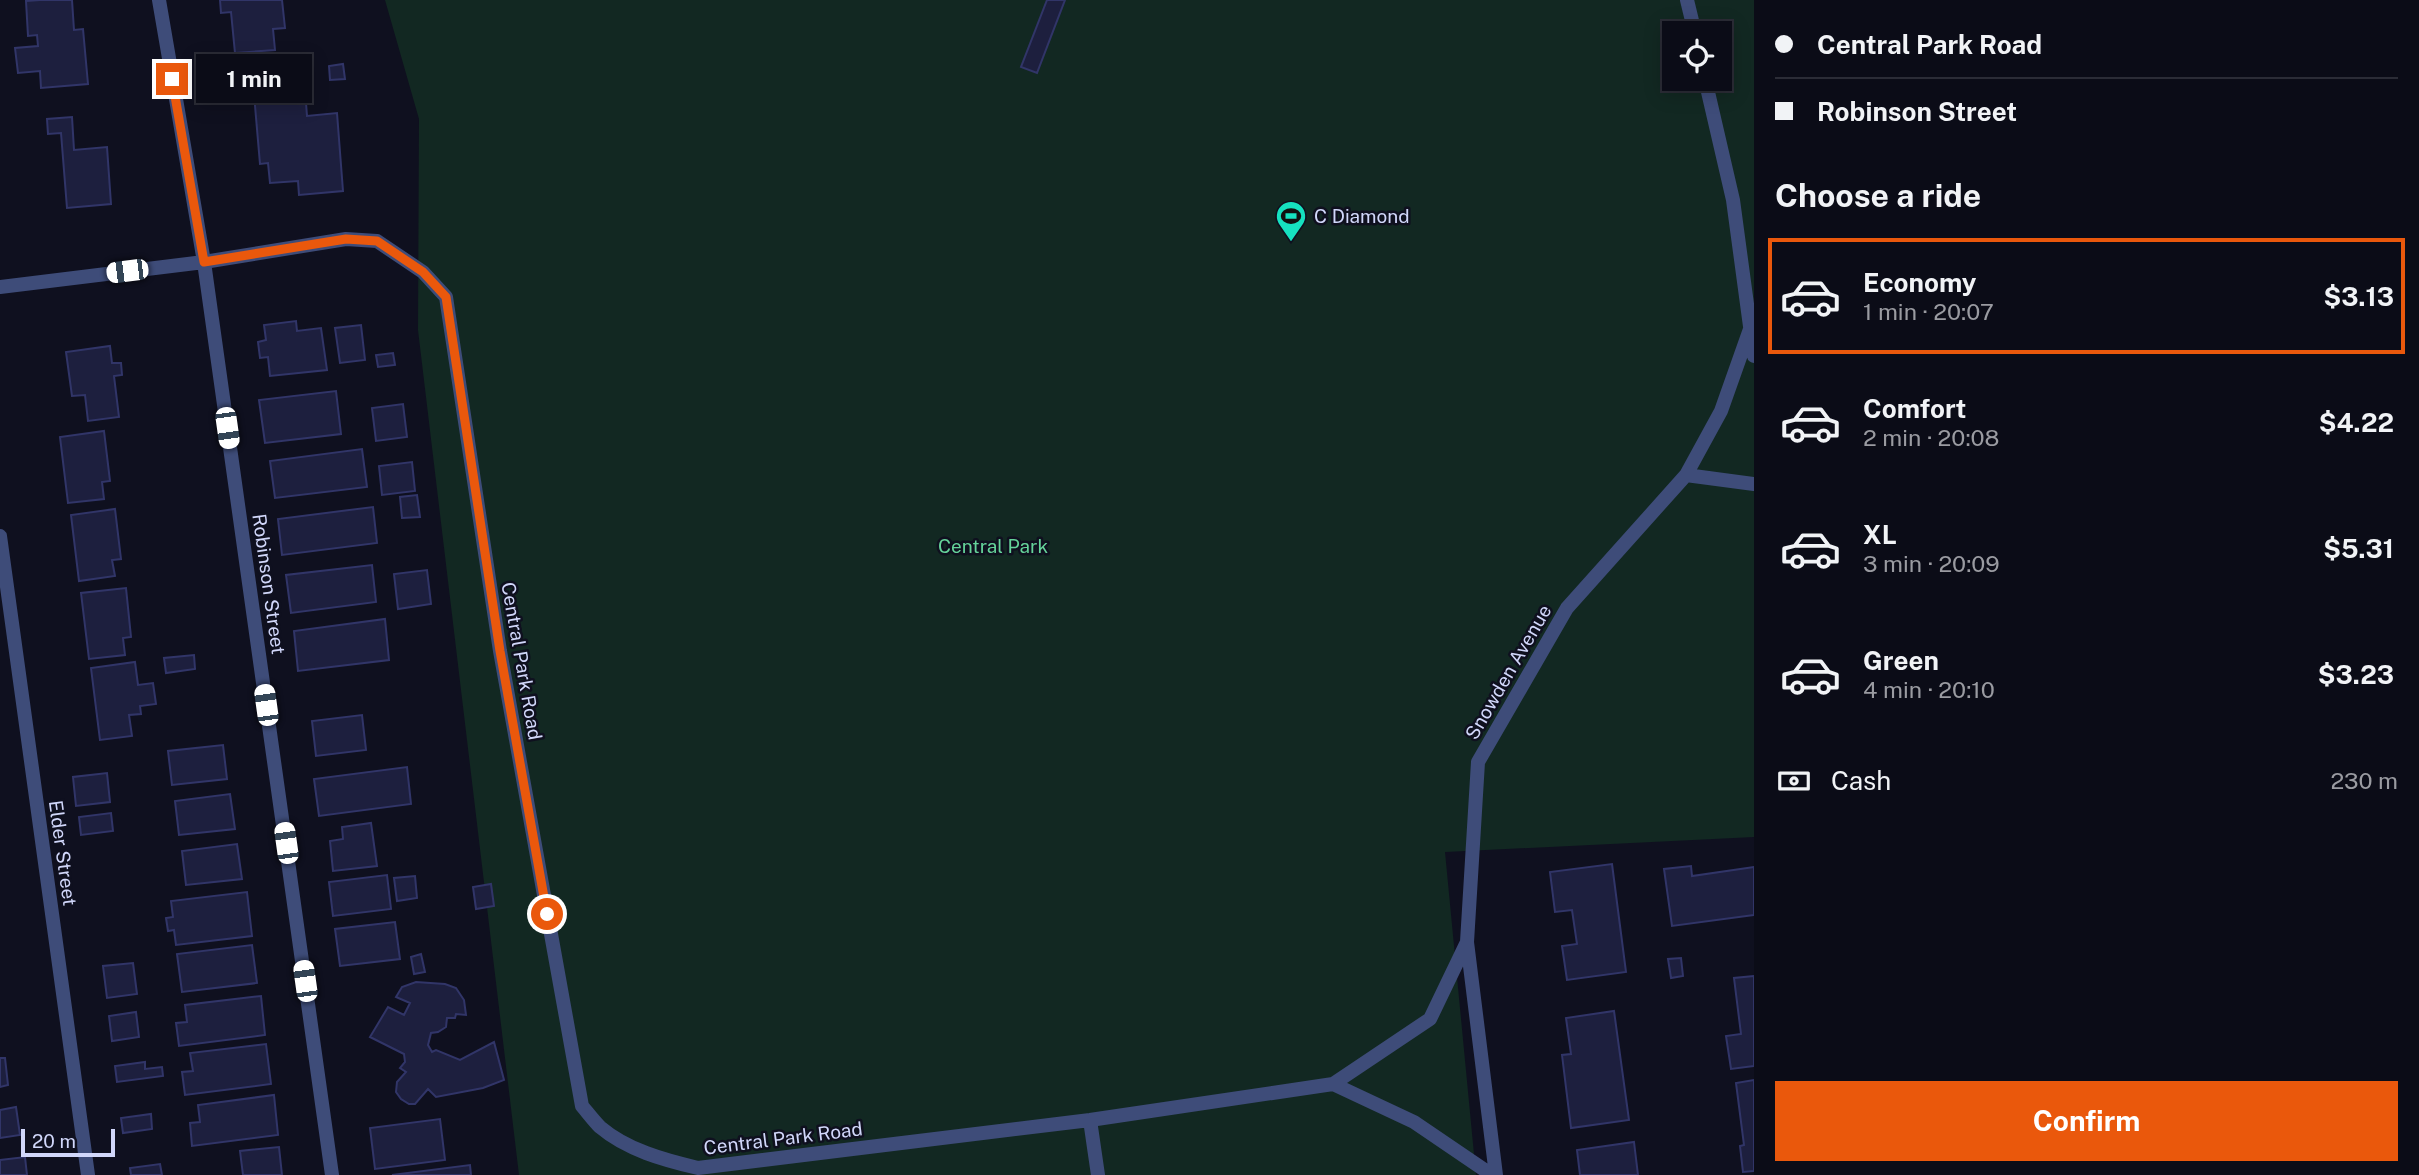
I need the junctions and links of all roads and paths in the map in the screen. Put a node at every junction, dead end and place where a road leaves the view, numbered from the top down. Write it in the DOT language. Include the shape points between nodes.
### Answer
graph roads {
  1 [pos="159,0"];
  2 [pos="1687,0"];
  3 [pos="1692,21"];
  4 [pos="1708,91"];
  5 [pos="204,262"];
  6 [pos="0,287"];
  7 [pos="1750,329"];
  8 [pos="1754,356"];
  9 [pos="1686,475"];
  10 [pos="1754,484"];
  11 [pos="0,536"];
  12 [pos="1467,942"];
  13 [pos="1333,1084"];
  14 [pos="1090,1120"];
  15 [pos="698,1171"];
  16 [pos="88,1175"];
  17 [pos="332,1175"];
  18 [pos="1098,1175"];
  19 [pos="1494,1175"];
  1 -- 5 [label="street, Robinson Street"];
  2 -- 3 [label="street"];
  4 -- 7 [label="street" via="1733,200"];
  5 -- 6 [label="street"];
  5 -- 15 [label="street, Central Park Road" via="346,239 377,241 423,272 446,297 500,651 582,1106 601,1127 631,1146"];
  5 -- 17 [label="street, Robinson Street"];
  7 -- 8 [label="street"];
  7 -- 9 [label="street, Snowden Avenue" via="1721,411"];
  9 -- 10 [label="street"];
  9 -- 12 [label="street, Snowden Avenue" via="1567,608 1478,762"];
  11 -- 16 [label="street, Elder Street"];
  12 -- 13 [label="street, Central Park Road" via="1430,1019"];
  12 -- 19 [label="street, Snowden Avenue"];
  13 -- 14 [label="street, Central Park Road"];
  13 -- 19 [label="street, Snowden Avenue" via="1414,1122"];
  14 -- 15 [label="street, Central Park Road"];
  14 -- 18 [label="street"];
}
